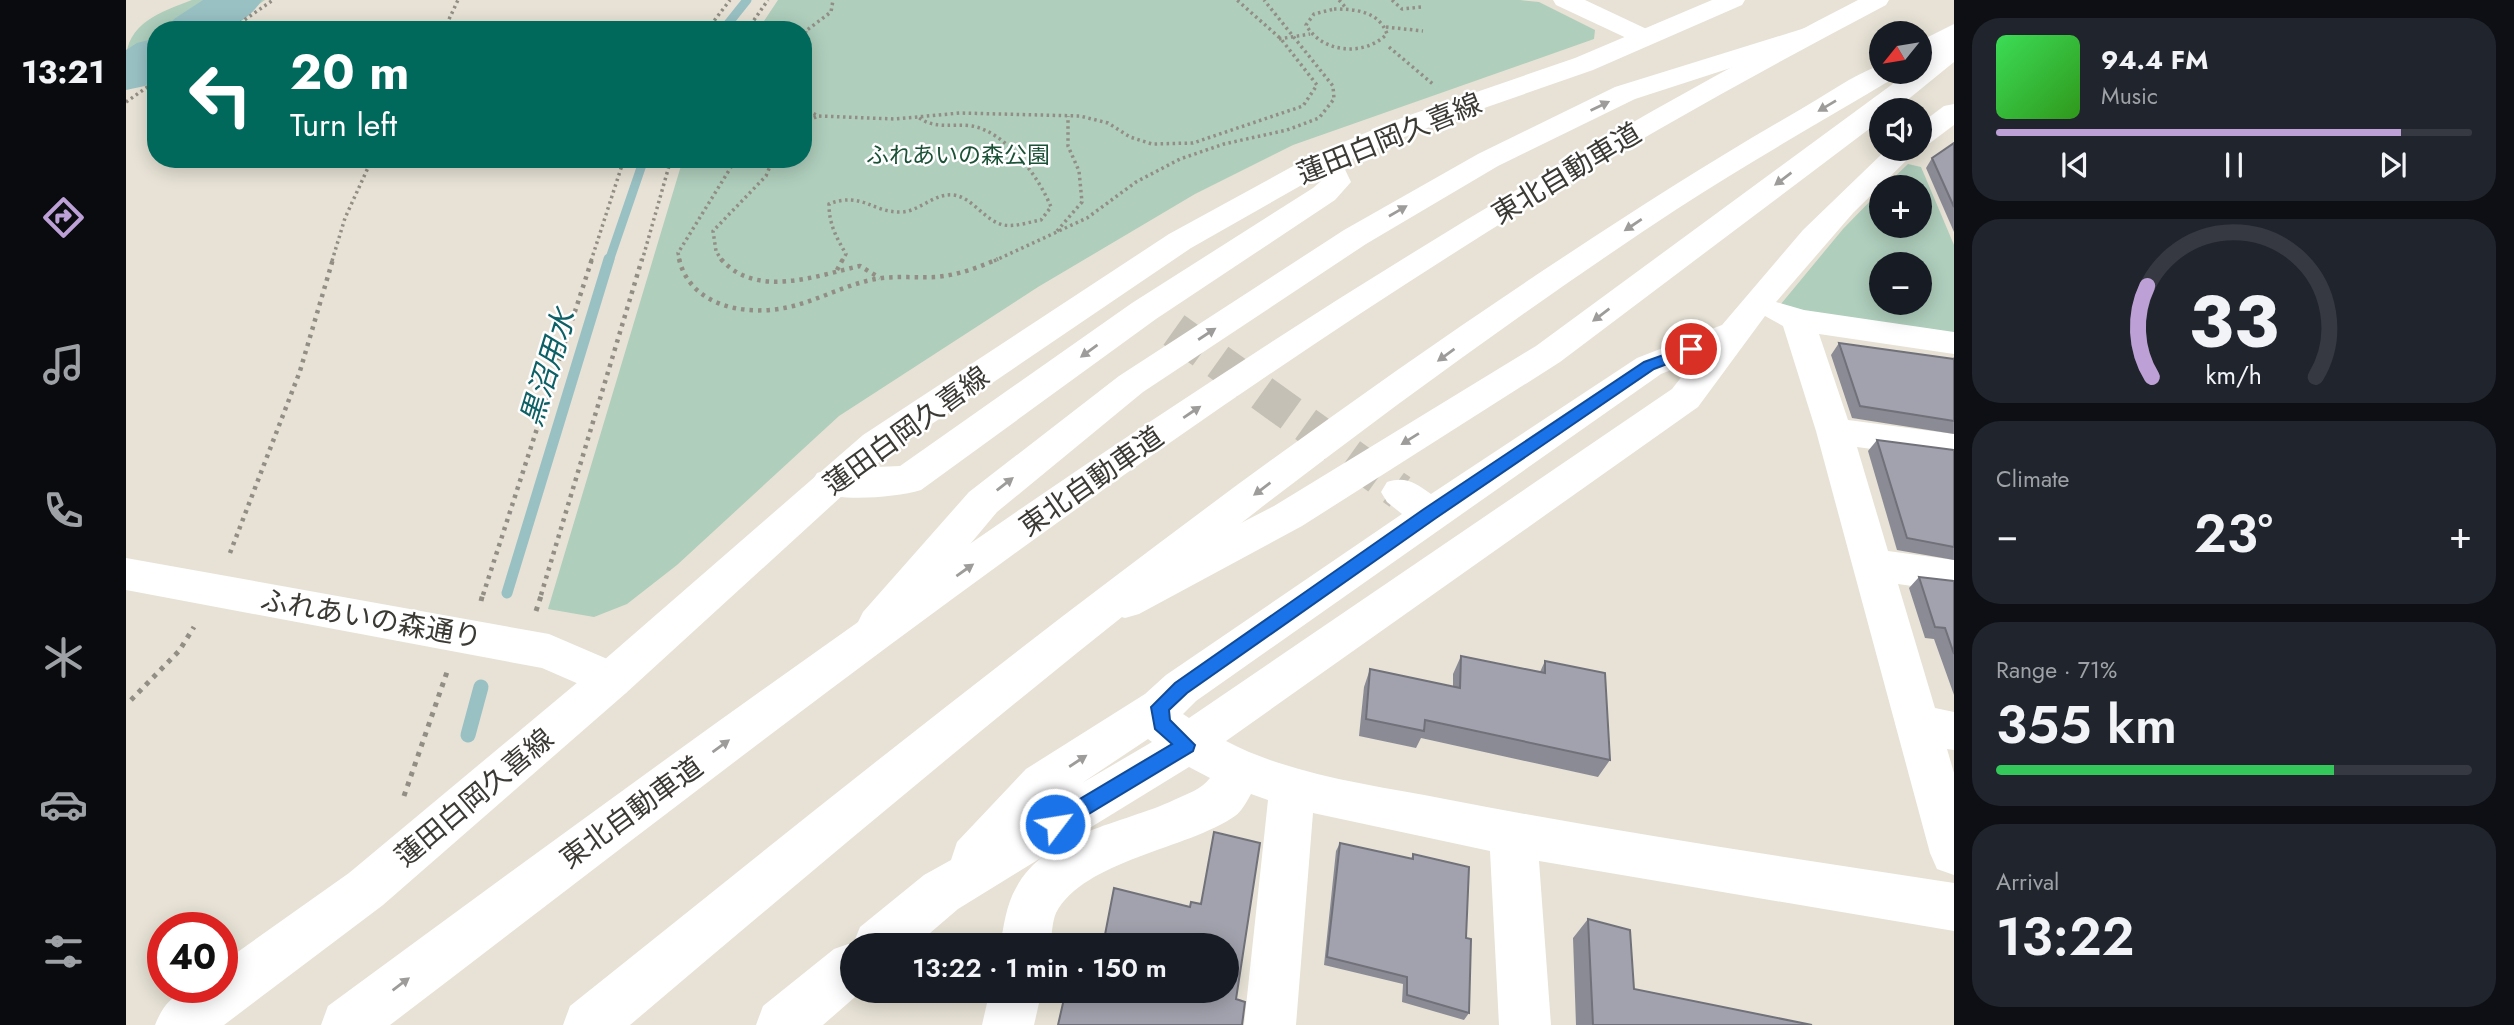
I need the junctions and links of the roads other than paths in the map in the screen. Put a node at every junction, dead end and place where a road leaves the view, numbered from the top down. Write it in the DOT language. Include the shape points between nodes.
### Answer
graph roads {
  1 [pos="1565,0"];
  2 [pos="1733,0"];
  3 [pos="1877,0"];
  4 [pos="1954,33"];
  5 [pos="1805,36"];
  6 [pos="1644,37"];
  7 [pos="1932,45"];
  8 [pos="1954,49"];
  9 [pos="1869,82"];
  10 [pos="1954,113"];
  11 [pos="1932,129"];
  12 [pos="1327,159"];
  13 [pos="1891,161"];
  14 [pos="1757,303"];
  15 [pos="1798,320"];
  16 [pos="1733,333"];
  17 [pos="1954,343"];
  18 [pos="1834,431"];
  19 [pos="1954,447"];
  20 [pos="831,483"];
  21 [pos="1872,565"];
  22 [pos="126,574"];
  23 [pos="1954,576"];
  24 [pos="1082,625"];
  25 [pos="861,644"];
  26 [pos="611,680"];
  27 [pos="1160,707"];
  28 [pos="1936,728"];
  29 [pos="1186,745"];
  30 [pos="1243,768"];
  31 [pos="1292,788"];
  32 [pos="1513,835"];
  33 [pos="1954,853"];
  34 [pos="942,892"];
  35 [pos="1954,907"];
  36 [pos="892,933"];
  37 [pos="1028,933"];
  38 [pos="840,977"];
  39 [pos="1013,1003"];
  40 [pos="181,1025"];
  41 [pos="346,1025"];
  42 [pos="589,1025"];
  43 [pos="782,1025"];
  44 [pos="1009,1025"];
  45 [pos="1270,1025"];
  46 [pos="1525,1025"];
  1 -- 6 [label="main road"];
  2 -- 6 [label="main road, 蓮田白岡久喜線"];
  3 -- 5 [label="main road, 東北自動車道"];
  4 -- 7 [label="main road"];
  25 -- 5 [label="main road, 東北自動車道, one-way" via="1110,467 1349,306 1538,188"];
  25 -- 5 [label="main road, one-way" via="983,502 1131,384 1355,237 1488,160 1625,93"];
  6 -- 12 [label="main road, 蓮田白岡久喜線" via="1584,64 1414,123"];
  8 -- 24 [label="main road, one-way" via="1548,354 1288,516"];
  9 -- 24 [label="main road, one-way" via="1665,204 1501,316"];
  10 -- 11 [label="main road"];
  12 -- 20 [label="main road, 蓮田白岡久喜線" via="1180,241 876,444"];
  12 -- 20 [label="main road, one-way" via="1336,181 1324,194 1159,320 908,480"];
  13 -- 14 [label="main road" via="1821,225"];
  14 -- 15 [label="main road"];
  14 -- 16 [label="main road"];
  15 -- 17 [label="main road"];
  15 -- 18 [label="main road"];
  16 -- 27 [label="main road" via="1649,366 1415,503"];
  16 -- 29 [label="main road" via="1685,398"];
  18 -- 19 [label="main road"];
  18 -- 21 [label="main road"];
  20 -- 26 [label="main road, 蓮田白岡久喜線"];
  21 -- 23 [label="main road"];
  21 -- 28 [label="main road"];
  22 -- 26 [label="main road, ふれあいの森通り" via="549,652"];
  24 -- 42 [label="main road"];
  41 -- 25 [label="main road, 東北自動車道, one-way"];
  26 -- 40 [label="main road, 蓮田白岡久喜線" via="366,888"];
  27 -- 29 [label="main road" via="1161,724"];
  34 -- 27 [label="main road, one-way" via="1042,784"];
  28 -- 33 [label="main road"];
  29 -- 30 [label="main road"];
  29 -- 34 [label="main road"];
  30 -- 31 [label="main road"];
  30 -- 37 [label="main road" via="1221,800 1105,847 1062,872 1034,902"];
  31 -- 32 [label="main road"];
  31 -- 45 [label="main road"];
  32 -- 35 [label="main road"];
  32 -- 46 [label="main road"];
  34 -- 36 [label="main road"];
  38 -- 43 [label="main road"];
  39 -- 44 [label="main road"];
}
